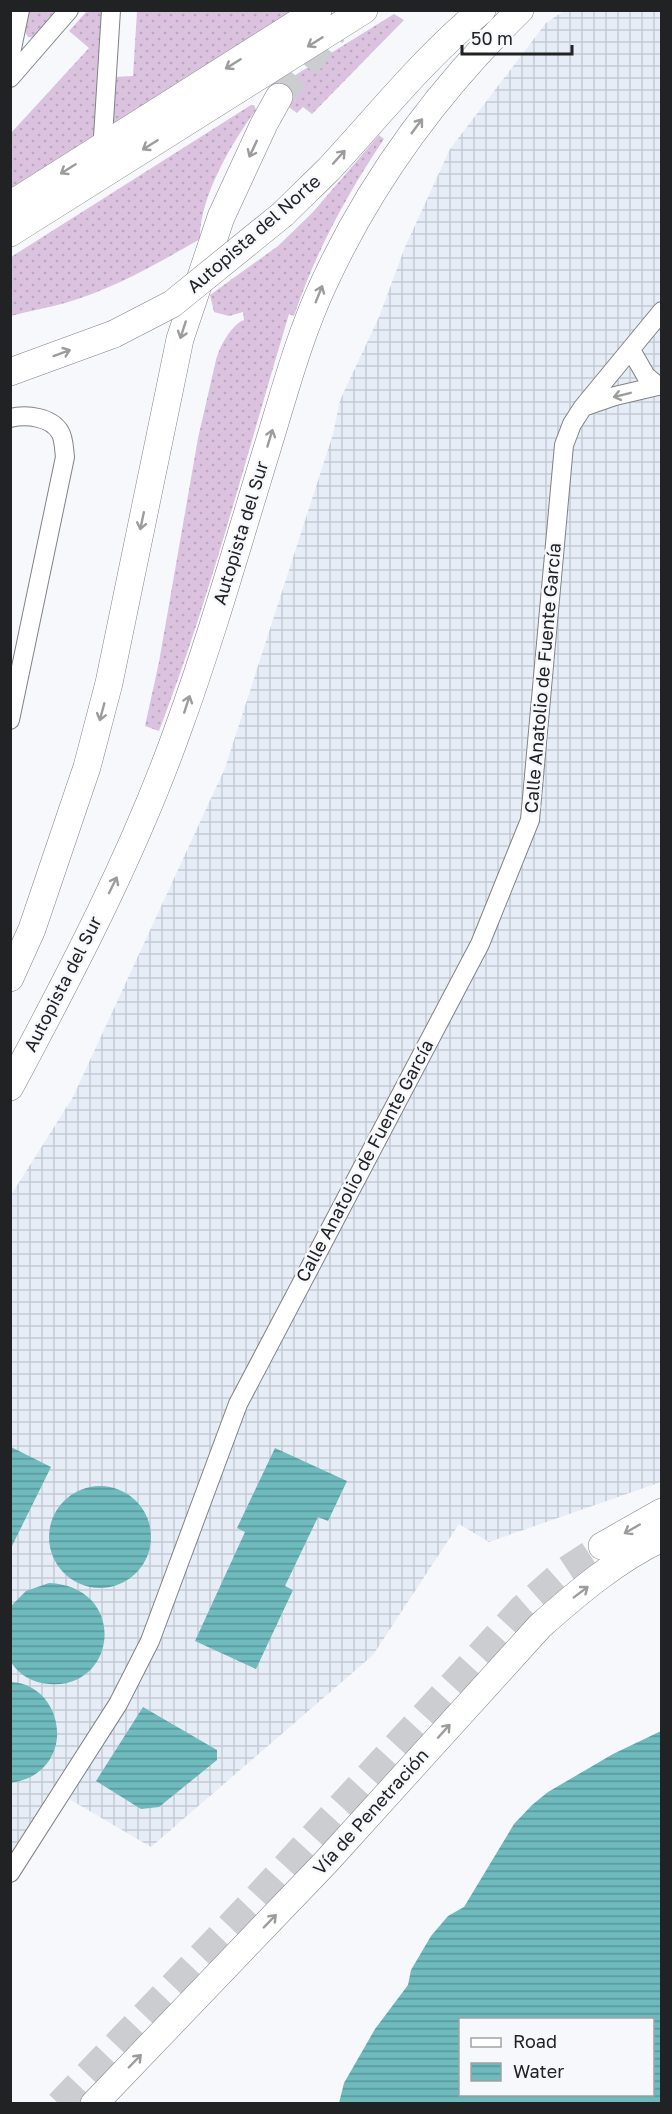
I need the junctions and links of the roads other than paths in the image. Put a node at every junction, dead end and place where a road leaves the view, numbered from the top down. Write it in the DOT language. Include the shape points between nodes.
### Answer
graph roads {
  1 [pos="20,10"];
  2 [pos="69,10"];
  3 [pos="111,10"];
  4 [pos="318,10"];
  5 [pos="364,10"];
  6 [pos="482,10"];
  7 [pos="520,10"];
  8 [pos="16,33"];
  9 [pos="38,47"];
  10 [pos="10,58"];
  11 [pos="10,78"];
  12 [pos="279,97"];
  13 [pos="103,136"];
  14 [pos="10,206"];
  15 [pos="10,232"];
  16 [pos="662,310"];
  17 [pos="631,350"];
  18 [pos="10,372"];
  19 [pos="660,385"];
  20 [pos="583,407"];
  21 [pos="10,418"];
  22 [pos="10,720"];
  23 [pos="10,978"];
  24 [pos="10,1087"];
  25 [pos="662,1512"];
  26 [pos="662,1538"];
  27 [pos="602,1546"];
  28 [pos="10,1873"];
  29 [pos="94,2103"];
  1 -- 8 [label="street"];
  2 -- 9 [label="street"];
  3 -- 13 [label="street"];
  4 -- 14 [label="highway, one-way"];
  5 -- 15 [label="highway, one-way"];
  18 -- 6 [label="highway, Autopista del Norte, one-way, bridge" via="114,334 172,304 283,214 415,74"];
  24 -- 7 [label="highway, Autopista del Sur, one-way" via="133,845 177,732 298,349 322,285 353,224 418,125 463,69"];
  8 -- 9 [label="street"];
  8 -- 10 [label="street"];
  9 -- 11 [label="street"];
  12 -- 23 [label="highway, one-way" via="221,217 180,339 109,683 87,768 32,928"];
  16 -- 17 [label="street, Calle Anatolio de Fuente García"];
  17 -- 19 [label="street" via="646,376"];
  17 -- 20 [label="street, Calle Anatolio de Fuente García"];
  19 -- 20 [label="street, one-way"];
  20 -- 28 [label="street, Calle Anatolio de Fuente García" via="564,445 530,820 506,884 480,944 238,1404 150,1641 118,1704"];
  21 -- 22 [label="street" via="21,415 48,420 61,433 65,457"];
  25 -- 27 [label="highway, one-way"];
  29 -- 26 [label="highway, Vía de Penetración, one-way" via="326,1862 540,1626 596,1580"];
}
